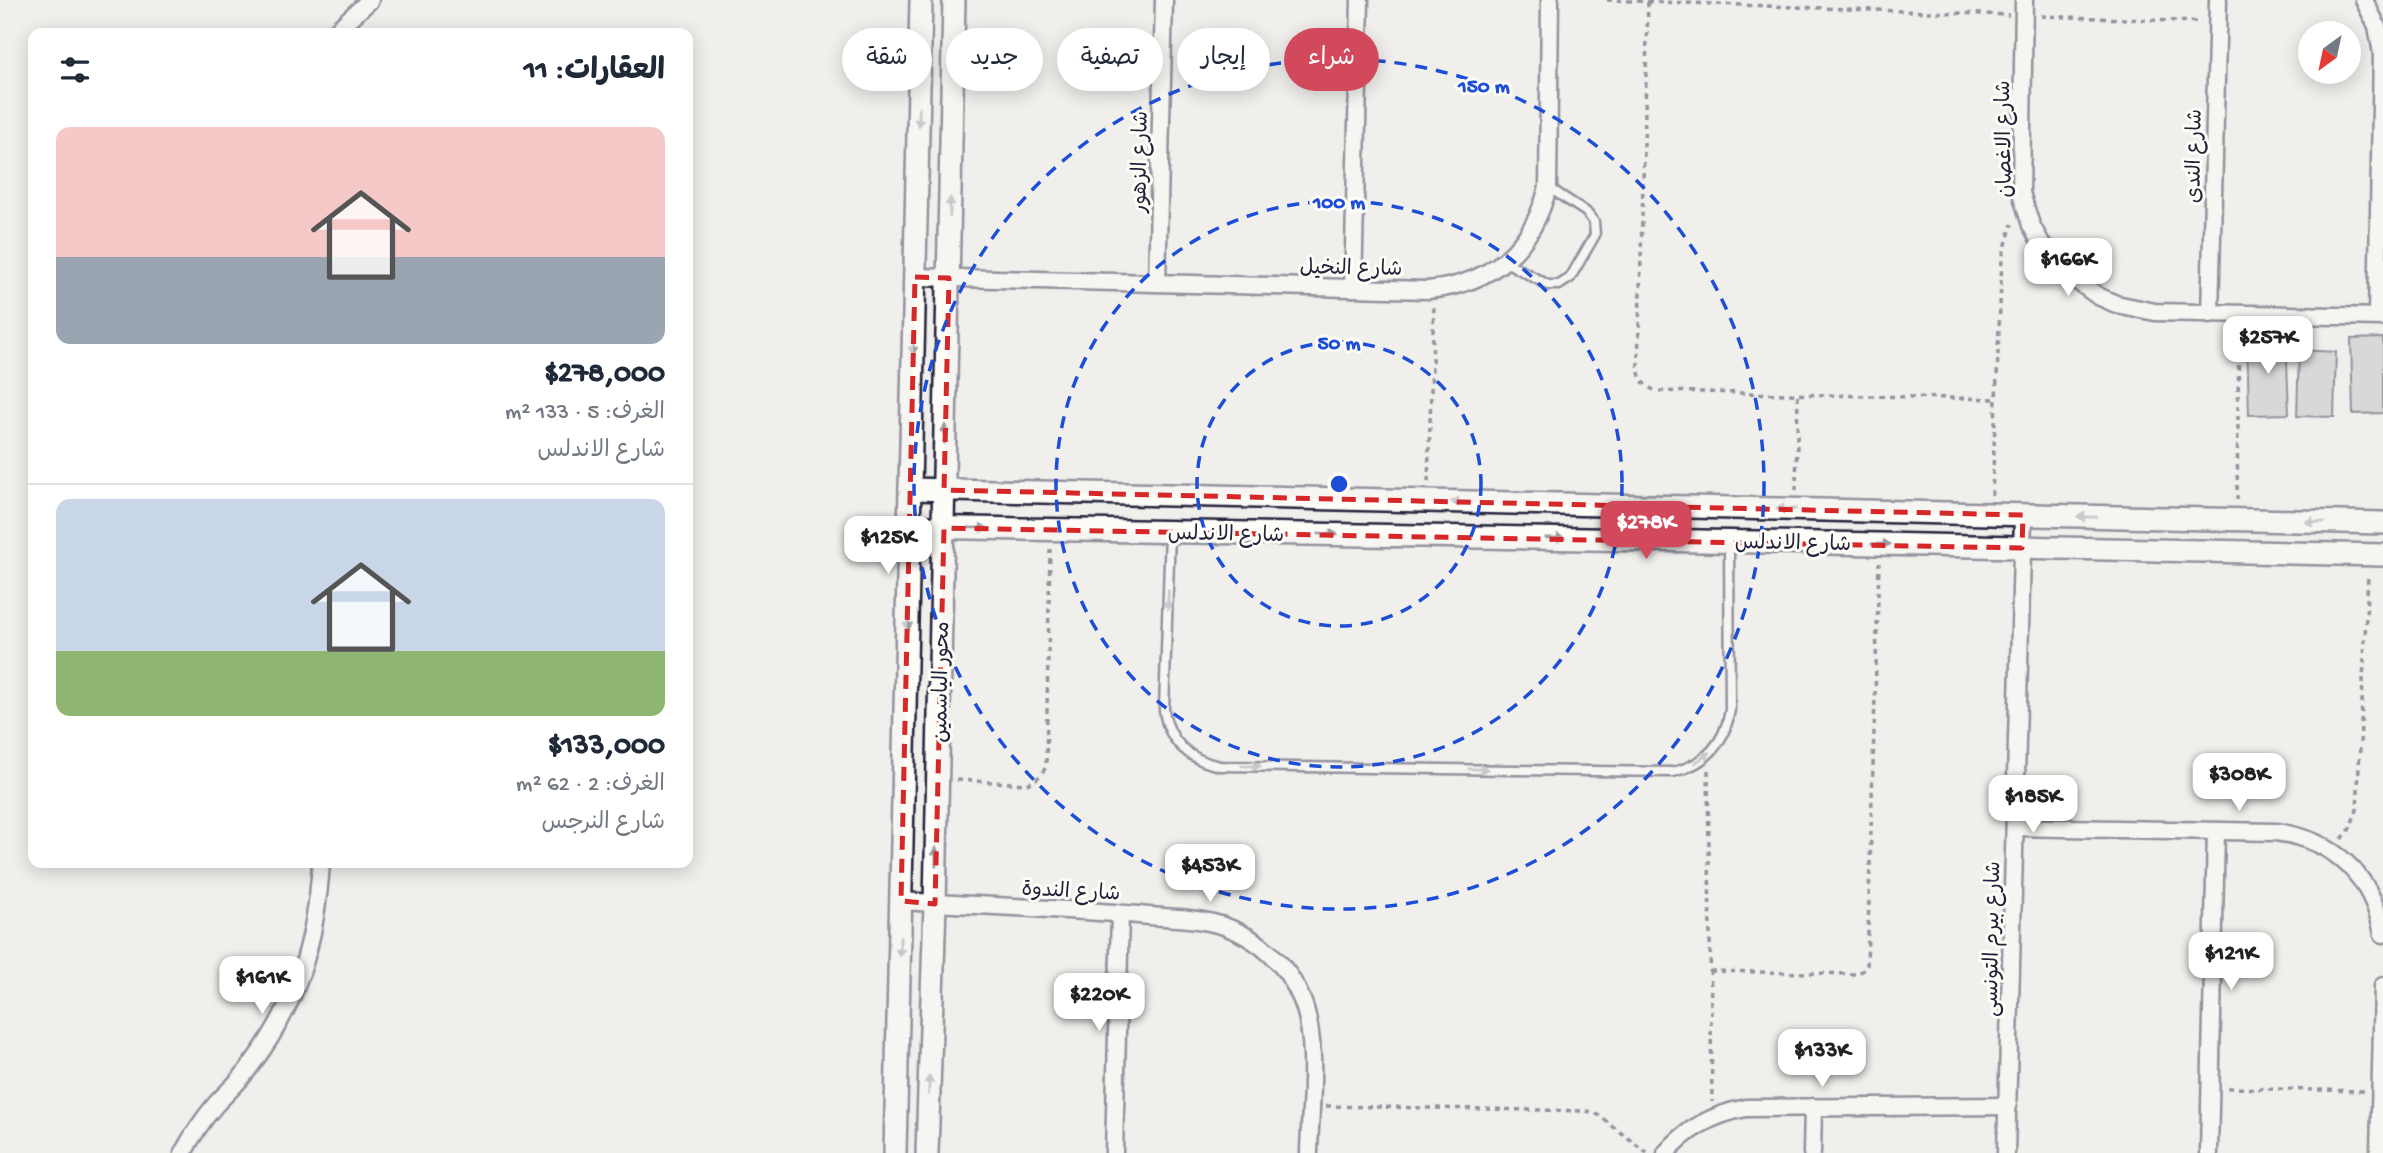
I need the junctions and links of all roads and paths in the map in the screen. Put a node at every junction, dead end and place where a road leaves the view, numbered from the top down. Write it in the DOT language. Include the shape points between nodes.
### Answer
graph roads {
  1 [pos="370,0"];
  2 [pos="921,0"];
  3 [pos="954,0"];
  4 [pos="1164,0"];
  5 [pos="1360,0"];
  6 [pos="1550,0"];
  7 [pos="1607,0"];
  8 [pos="2218,0"];
  9 [pos="2364,0"];
  10 [pos="1648,2"];
  11 [pos="2024,8"];
  12 [pos="2217,22"];
  13 [pos="339,28"];
  14 [pos="2382,54"];
  15 [pos="1548,187"];
  16 [pos="2024,207"];
  17 [pos="1504,261"];
  18 [pos="915,277"];
  19 [pos="949,278"];
  20 [pos="1157,283"];
  21 [pos="1353,288"];
  22 [pos="1434,289"];
  23 [pos="2210,314"];
  24 [pos="2239,314"];
  25 [pos="2380,316"];
  26 [pos="1798,394"];
  27 [pos="1996,399"];
  28 [pos="910,489"];
  29 [pos="944,490"];
  30 [pos="1427,501"];
  31 [pos="1796,510"];
  32 [pos="1991,514"];
  33 [pos="2023,515"];
  34 [pos="2237,520"];
  35 [pos="2383,523"];
  36 [pos="910,527"];
  37 [pos="944,528"];
  38 [pos="1050,530"];
  39 [pos="1170,532"];
  40 [pos="1729,541"];
  41 [pos="1879,544"];
  42 [pos="2022,548"];
  43 [pos="2376,555"];
  44 [pos="1708,756"];
  45 [pos="937,779"];
  46 [pos="2014,827"];
  47 [pos="2216,831"];
  48 [pos="2330,850"];
  49 [pos="321,868"];
  50 [pos="901,901"];
  51 [pos="935,904"];
  52 [pos="1120,914"];
  53 [pos="2383,934"];
  54 [pos="1710,971"];
  55 [pos="2383,986"];
  56 [pos="2210,1087"];
  57 [pos="2381,1092"];
  58 [pos="1310,1105"];
  59 [pos="2008,1106"];
  60 [pos="1813,1107"];
  61 [pos="1712,1118"];
  62 [pos="183,1153"];
  63 [pos="895,1153"];
  64 [pos="927,1153"];
  65 [pos="1114,1153"];
  66 [pos="1309,1153"];
  67 [pos="1647,1153"];
  68 [pos="1667,1153"];
  69 [pos="1812,1153"];
  70 [pos="2006,1153"];
  71 [pos="2209,1153"];
  72 [pos="2379,1153"];
  1 -- 13 [label="street"];
  2 -- 18 [label="street, محور الياسمين, one-way"];
  19 -- 3 [label="street, محور الياسمين, one-way"];
  4 -- 20 [label="street, شارع الزهور"];
  5 -- 21 [label="street"];
  6 -- 15 [label="street, شارع النخيل"];
  7 -- 10 [label="path"];
  8 -- 12 [label="street, شارع الندى"];
  9 -- 14 [label="street" via="2377,26"];
  10 -- 11 [label="path"];
  10 -- 26 [label="path" via="1640,379 1658,391"];
  11 -- 12 [label="path"];
  11 -- 16 [label="street, شارع الاغصان"];
  12 -- 23 [label="street, شارع الندى"];
  14 -- 25 [label="street"];
  15 -- 17 [label="street, شارع النخيل" via="1528,236"];
  15 -- 17 [label="lane" via="1594,222 1595,235 1570,278 1548,285"];
  16 -- 23 [label="street, شارع الاغصان" via="2053,258 2098,296 2155,312"];
  16 -- 27 [label="path" via="2010,227 2002,258"];
  17 -- 22 [label="street, شارع النخيل" via="1476,279"];
  18 -- 19 [label="street, شارع النخيل"];
  18 -- 28 [label="street, محور الياسمين, one-way"];
  19 -- 20 [label="street, شارع النخيل"];
  29 -- 19 [label="street, محور الياسمين, one-way"];
  20 -- 21 [label="street, شارع النخيل"];
  21 -- 22 [label="street, شارع النخيل"];
  22 -- 30 [label="path"];
  23 -- 24 [label="street, شارع الاغصان"];
  24 -- 25 [label="street, شارع الاغصان"];
  24 -- 34 [label="path"];
  26 -- 27 [label="path"];
  26 -- 31 [label="path"];
  27 -- 32 [label="path"];
  28 -- 29 [label="street, شارع الاندلس"];
  28 -- 36 [label="street, محور الياسمين"];
  29 -- 30 [label="street, شارع الاندلس"];
  29 -- 37 [label="street, محور الياسمين"];
  31 -- 30 [label="street, شارع الاندلس, one-way"];
  31 -- 32 [label="street, شارع الاندلس"];
  32 -- 33 [label="street, شارع الاندلس"];
  34 -- 33 [label="street, شارع الاندلس, one-way"];
  33 -- 42 [label="street, شارع بيرم التونسى"];
  35 -- 34 [label="street, شارع الاندلس, one-way"];
  36 -- 37 [label="street, شارع الاندلس"];
  36 -- 50 [label="street, محور الياسمين, one-way"];
  37 -- 38 [label="street, شارع الاندلس, one-way"];
  37 -- 45 [label="street, محور الياسمين"];
  38 -- 39 [label="street, شارع الاندلس"];
  38 -- 45 [label="path" via="1044,772 1027,784"];
  39 -- 40 [label="street, شارع الاندلس, one-way"];
  39 -- 44 [label="lane, one-way" via="1165,720 1174,739 1198,760 1220,766 1673,772"];
  40 -- 41 [label="street, شارع الاندلس"];
  40 -- 44 [label="lane" via="1730,710 1723,735"];
  41 -- 42 [label="street, شارع الاندلس, one-way"];
  41 -- 54 [label="path" via="1867,964 1856,974"];
  42 -- 43 [label="street, شارع الاندلس"];
  42 -- 46 [label="street, شارع بيرم التونسى"];
  43 -- 48 [label="path" via="2357,810 2344,838"];
  44 -- 54 [label="path"];
  51 -- 45 [label="street, محور الياسمين, one-way"];
  46 -- 47 [label="street"];
  46 -- 59 [label="street, شارع بيرم التونسى"];
  47 -- 48 [label="street" via="2290,834"];
  47 -- 56 [label="street"];
  48 -- 53 [label="street" via="2370,892"];
  49 -- 62 [label="street" via="318,909 304,966 281,1020"];
  50 -- 51 [label="street, شارع الندوة"];
  50 -- 63 [label="street, محور الياسمين, one-way"];
  51 -- 52 [label="street, شارع الندوة"];
  64 -- 51 [label="street, محور الياسمين, one-way"];
  52 -- 58 [label="street, شارع الندوة" via="1222,926 1252,939 1277,960 1296,986 1307,1015"];
  52 -- 65 [label="street"];
  54 -- 61 [label="path"];
  55 -- 57 [label="street"];
  56 -- 57 [label="path"];
  56 -- 71 [label="street"];
  57 -- 72 [label="street"];
  58 -- 66 [label="street, شارع الندوة"];
  58 -- 67 [label="path" via="1587,1111"];
  59 -- 60 [label="street"];
  59 -- 70 [label="street, شارع بيرم التونسى"];
  60 -- 61 [label="street" via="1746,1108"];
  60 -- 69 [label="street"];
  61 -- 68 [label="street"];
}
